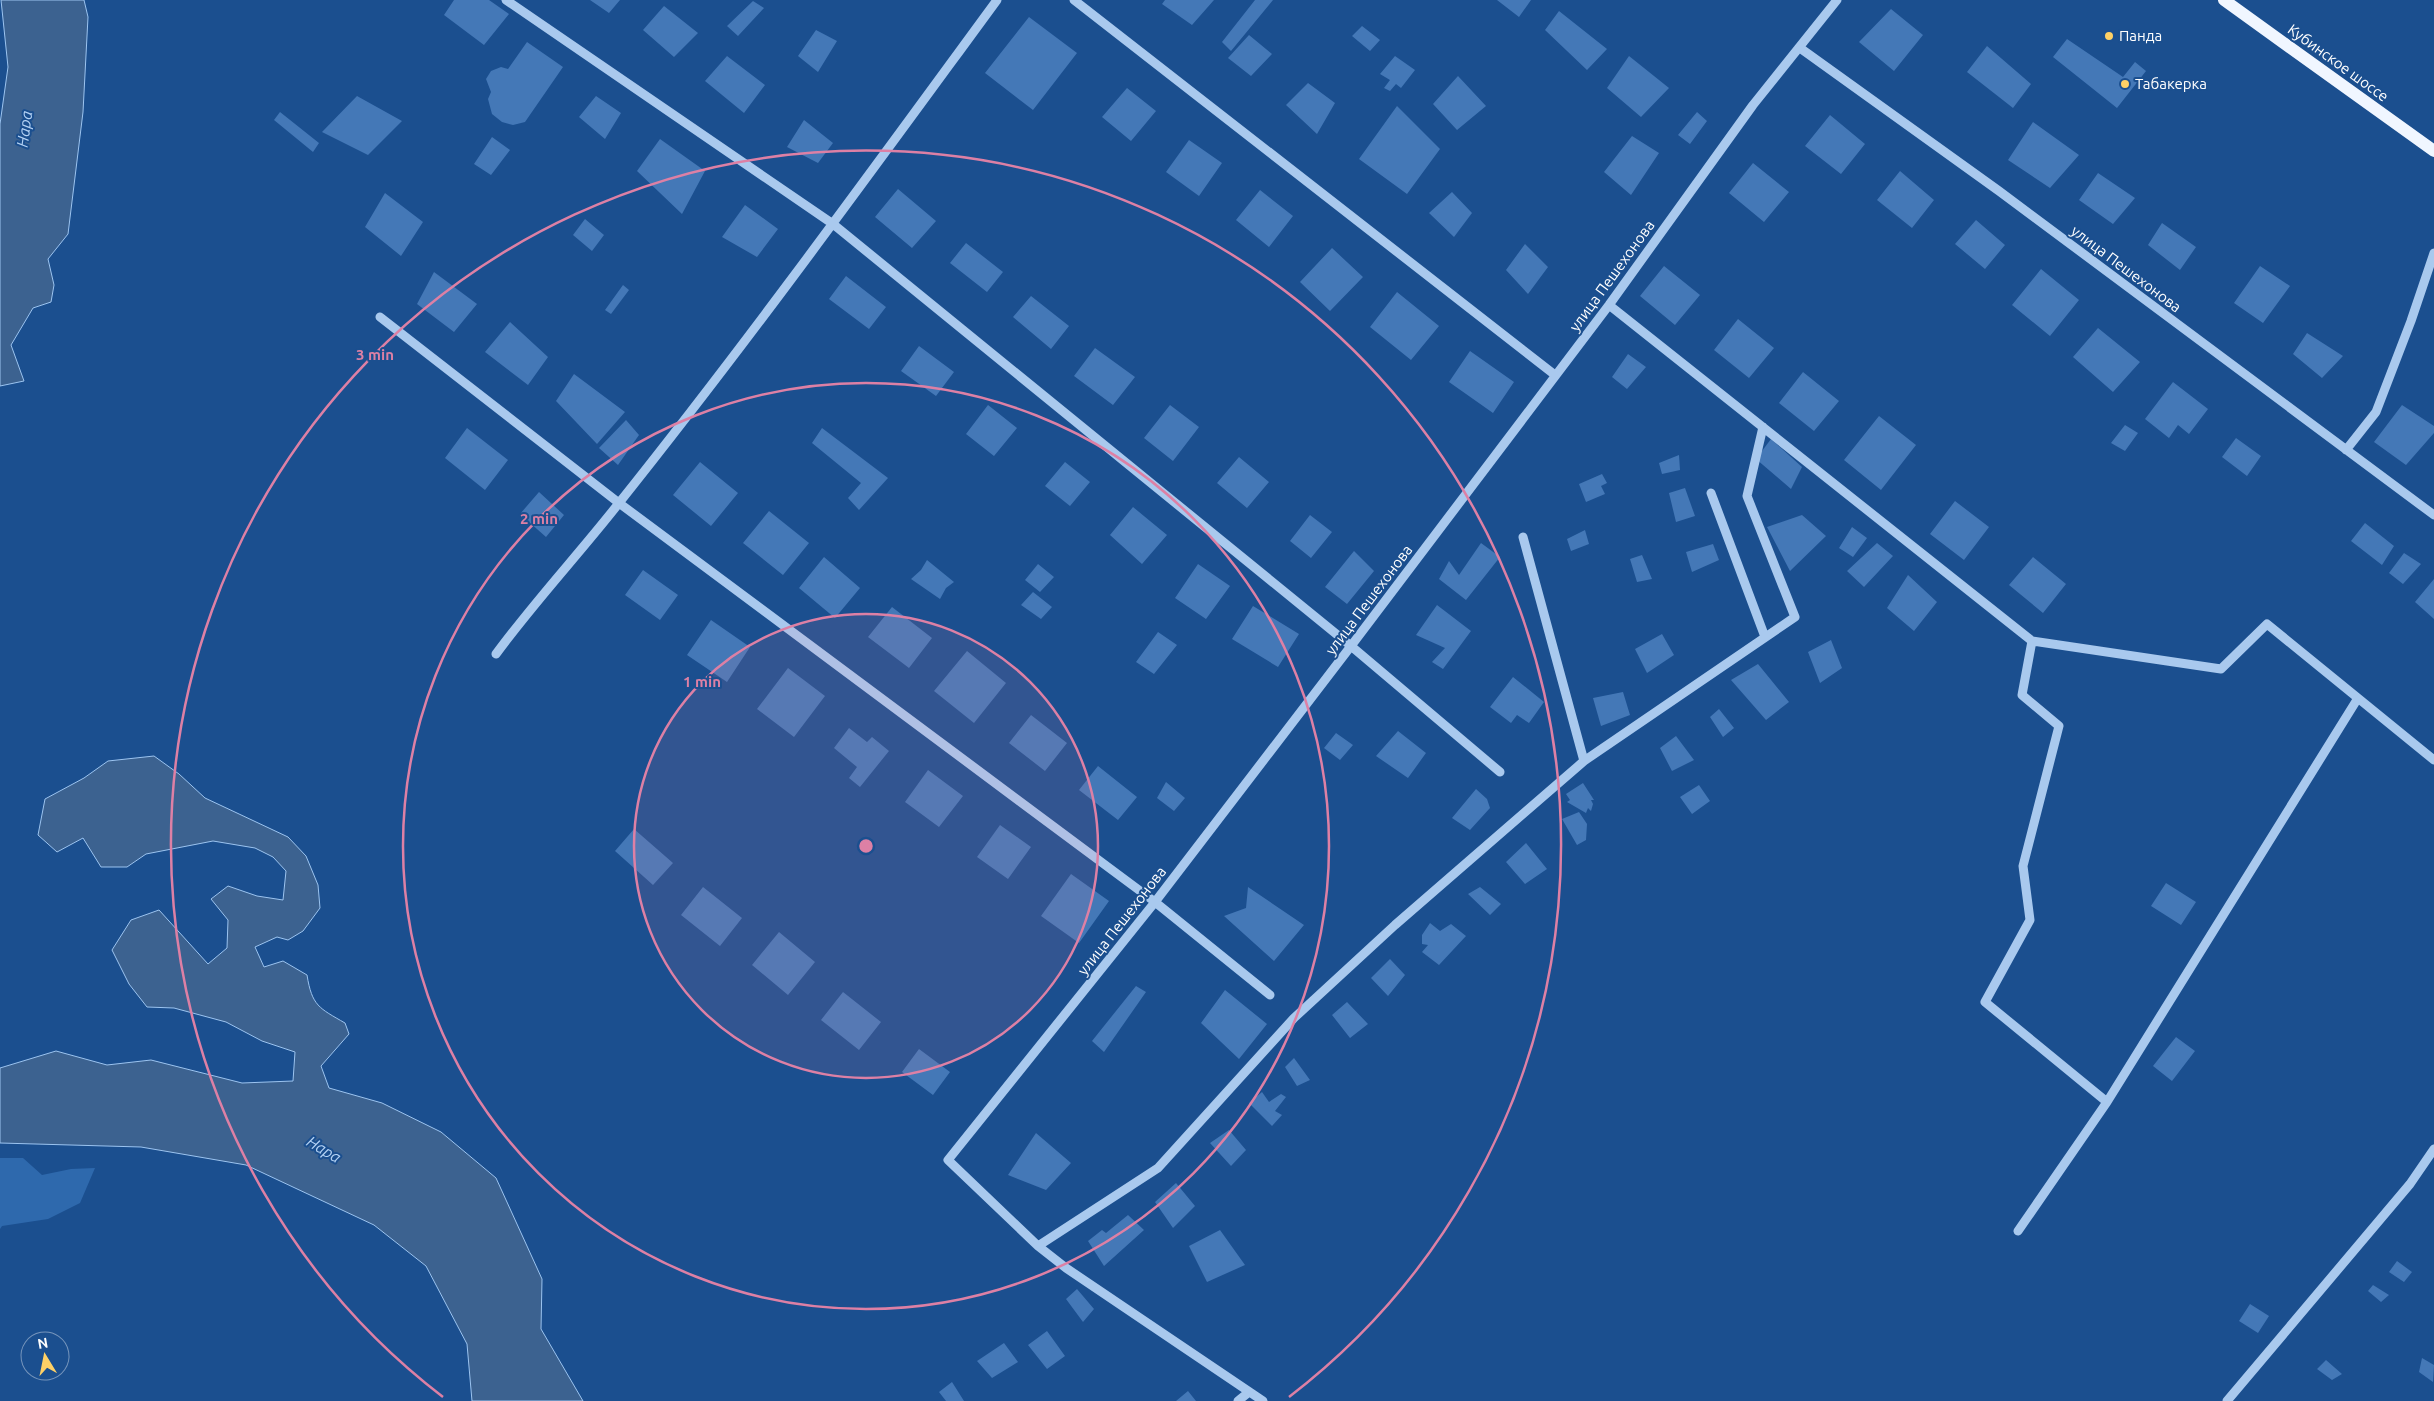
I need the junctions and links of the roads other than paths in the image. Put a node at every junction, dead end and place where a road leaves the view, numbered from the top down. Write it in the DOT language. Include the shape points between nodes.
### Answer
graph roads {
  1 [pos="506,0"];
  2 [pos="997,0"];
  3 [pos="1074,0"];
  4 [pos="1837,0"];
  5 [pos="2224,0"];
  6 [pos="1800,48"];
  7 [pos="2434,151"];
  8 [pos="833,224"];
  9 [pos="2434,253"];
  10 [pos="1609,305"];
  11 [pos="380,317"];
  12 [pos="1555,374"];
  13 [pos="1763,427"];
  14 [pos="2346,450"];
  15 [pos="1711,493"];
  16 [pos="619,503"];
  17 [pos="2434,515"];
  18 [pos="1523,537"];
  19 [pos="1765,637"];
  20 [pos="2032,641"];
  21 [pos="1352,646"];
  22 [pos="496,654"];
  23 [pos="2358,698"];
  24 [pos="2434,760"];
  25 [pos="1584,761"];
  26 [pos="1500,772"];
  27 [pos="1155,902"];
  28 [pos="1270,995"];
  29 [pos="2107,1102"];
  30 [pos="2434,1149"];
  31 [pos="2018,1231"];
  32 [pos="1038,1246"];
  33 [pos="1249,1392"];
  34 [pos="1238,1401"];
  35 [pos="1263,1401"];
  36 [pos="2227,1401"];
  1 -- 8 [label="street"];
  2 -- 8 [label="street"];
  3 -- 12 [label="street"];
  4 -- 6 [label="street, улица Пешехонова"];
  5 -- 7 [label="main road, Кубинское шоссе"];
  6 -- 10 [label="street, улица Пешехонова" via="1753,105"];
  6 -- 14 [label="street, улица Пешехонова"];
  8 -- 16 [label="street"];
  8 -- 21 [label="street"];
  9 -- 14 [label="street" via="2376,412"];
  10 -- 12 [label="street, улица Пешехонова"];
  10 -- 13 [label="street"];
  11 -- 16 [label="street"];
  12 -- 21 [label="street, улица Пешехонова"];
  13 -- 19 [label="street" via="1747,496 1795,617"];
  13 -- 20 [label="street"];
  14 -- 17 [label="street, улица Пешехонова"];
  15 -- 19 [label="street"];
  16 -- 22 [label="street"];
  16 -- 27 [label="street"];
  18 -- 25 [label="street"];
  19 -- 25 [label="street"];
  20 -- 23 [label="street" via="2220,669 2267,624"];
  20 -- 29 [label="street" via="2022,695 2058,726 2023,866 2030,920 1985,1002"];
  21 -- 26 [label="street"];
  21 -- 27 [label="street, улица Пешехонова"];
  23 -- 24 [label="street"];
  23 -- 29 [label="street"];
  25 -- 32 [label="street" via="1395,925 1294,1018 1158,1168"];
  27 -- 28 [label="street"];
  27 -- 32 [label="street, улица Пешехонова" via="948,1160"];
  29 -- 31 [label="street"];
  30 -- 36 [label="street" via="2410,1184"];
  32 -- 33 [label="street"];
  33 -- 34 [label="street"];
  33 -- 35 [label="street"];
}
